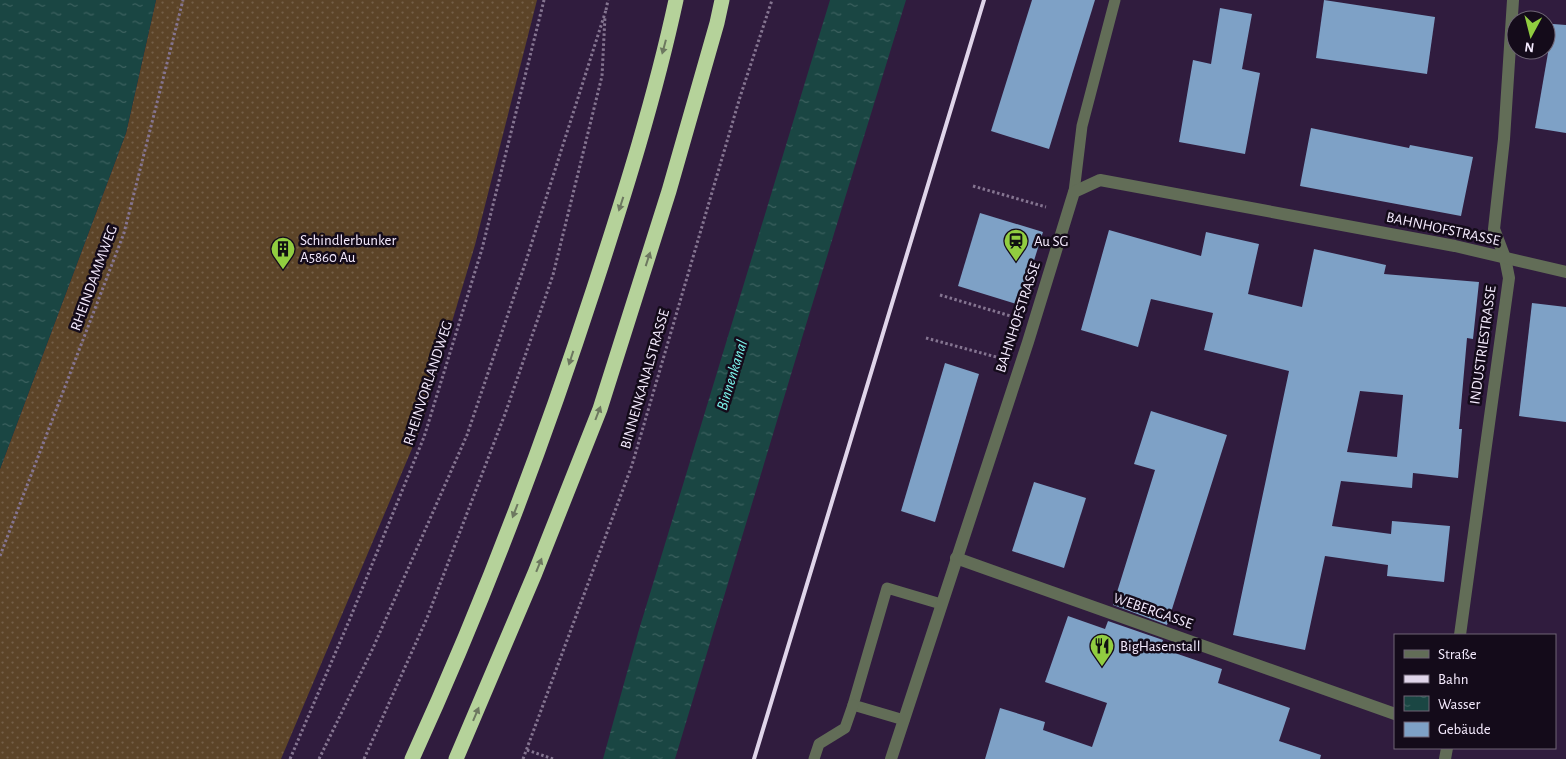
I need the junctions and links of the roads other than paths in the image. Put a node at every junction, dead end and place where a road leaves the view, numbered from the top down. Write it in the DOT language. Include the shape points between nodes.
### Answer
graph roads {
  1 [pos="676,0"];
  2 [pos="722,0"];
  3 [pos="1115,0"];
  4 [pos="1513,0"];
  5 [pos="1074,192"];
  6 [pos="1505,258"];
  7 [pos="1566,272"];
  8 [pos="956,558"];
  9 [pos="942,604"];
  10 [pos="1460,634"];
  11 [pos="852,705"];
  12 [pos="1394,714"];
  13 [pos="904,720"];
  14 [pos="412,759"];
  15 [pos="456,759"];
  16 [pos="814,759"];
  17 [pos="891,759"];
  1 -- 14 [label="highway, one-way" via="632,171 561,390 499,554"];
  15 -- 2 [label="highway, one-way" via="600,409 669,191"];
  3 -- 5 [label="lane" via="1082,126"];
  4 -- 6 [label="street, INDUSTRIESTRASSE" via="1504,139 1494,229"];
  5 -- 6 [label="street, BAHNHOFSTRASSE" via="1100,180"];
  5 -- 8 [label="street, BAHNHOFSTRASSE"];
  6 -- 7 [label="street, BAHNHOFSTRASSE"];
  6 -- 10 [label="street, INDUSTRIESTRASSE" via="1509,278"];
  8 -- 9 [label="street, BAHNHOFSTRASSE"];
  8 -- 12 [label="street, WEBERGASSE"];
  9 -- 11 [label="lane" via="887,588"];
  9 -- 13 [label="street, BAHNHOFSTRASSE"];
  11 -- 13 [label="lane"];
  11 -- 16 [label="lane" via="845,728 819,744"];
  13 -- 17 [label="street, BAHNHOFSTRASSE"];
}
